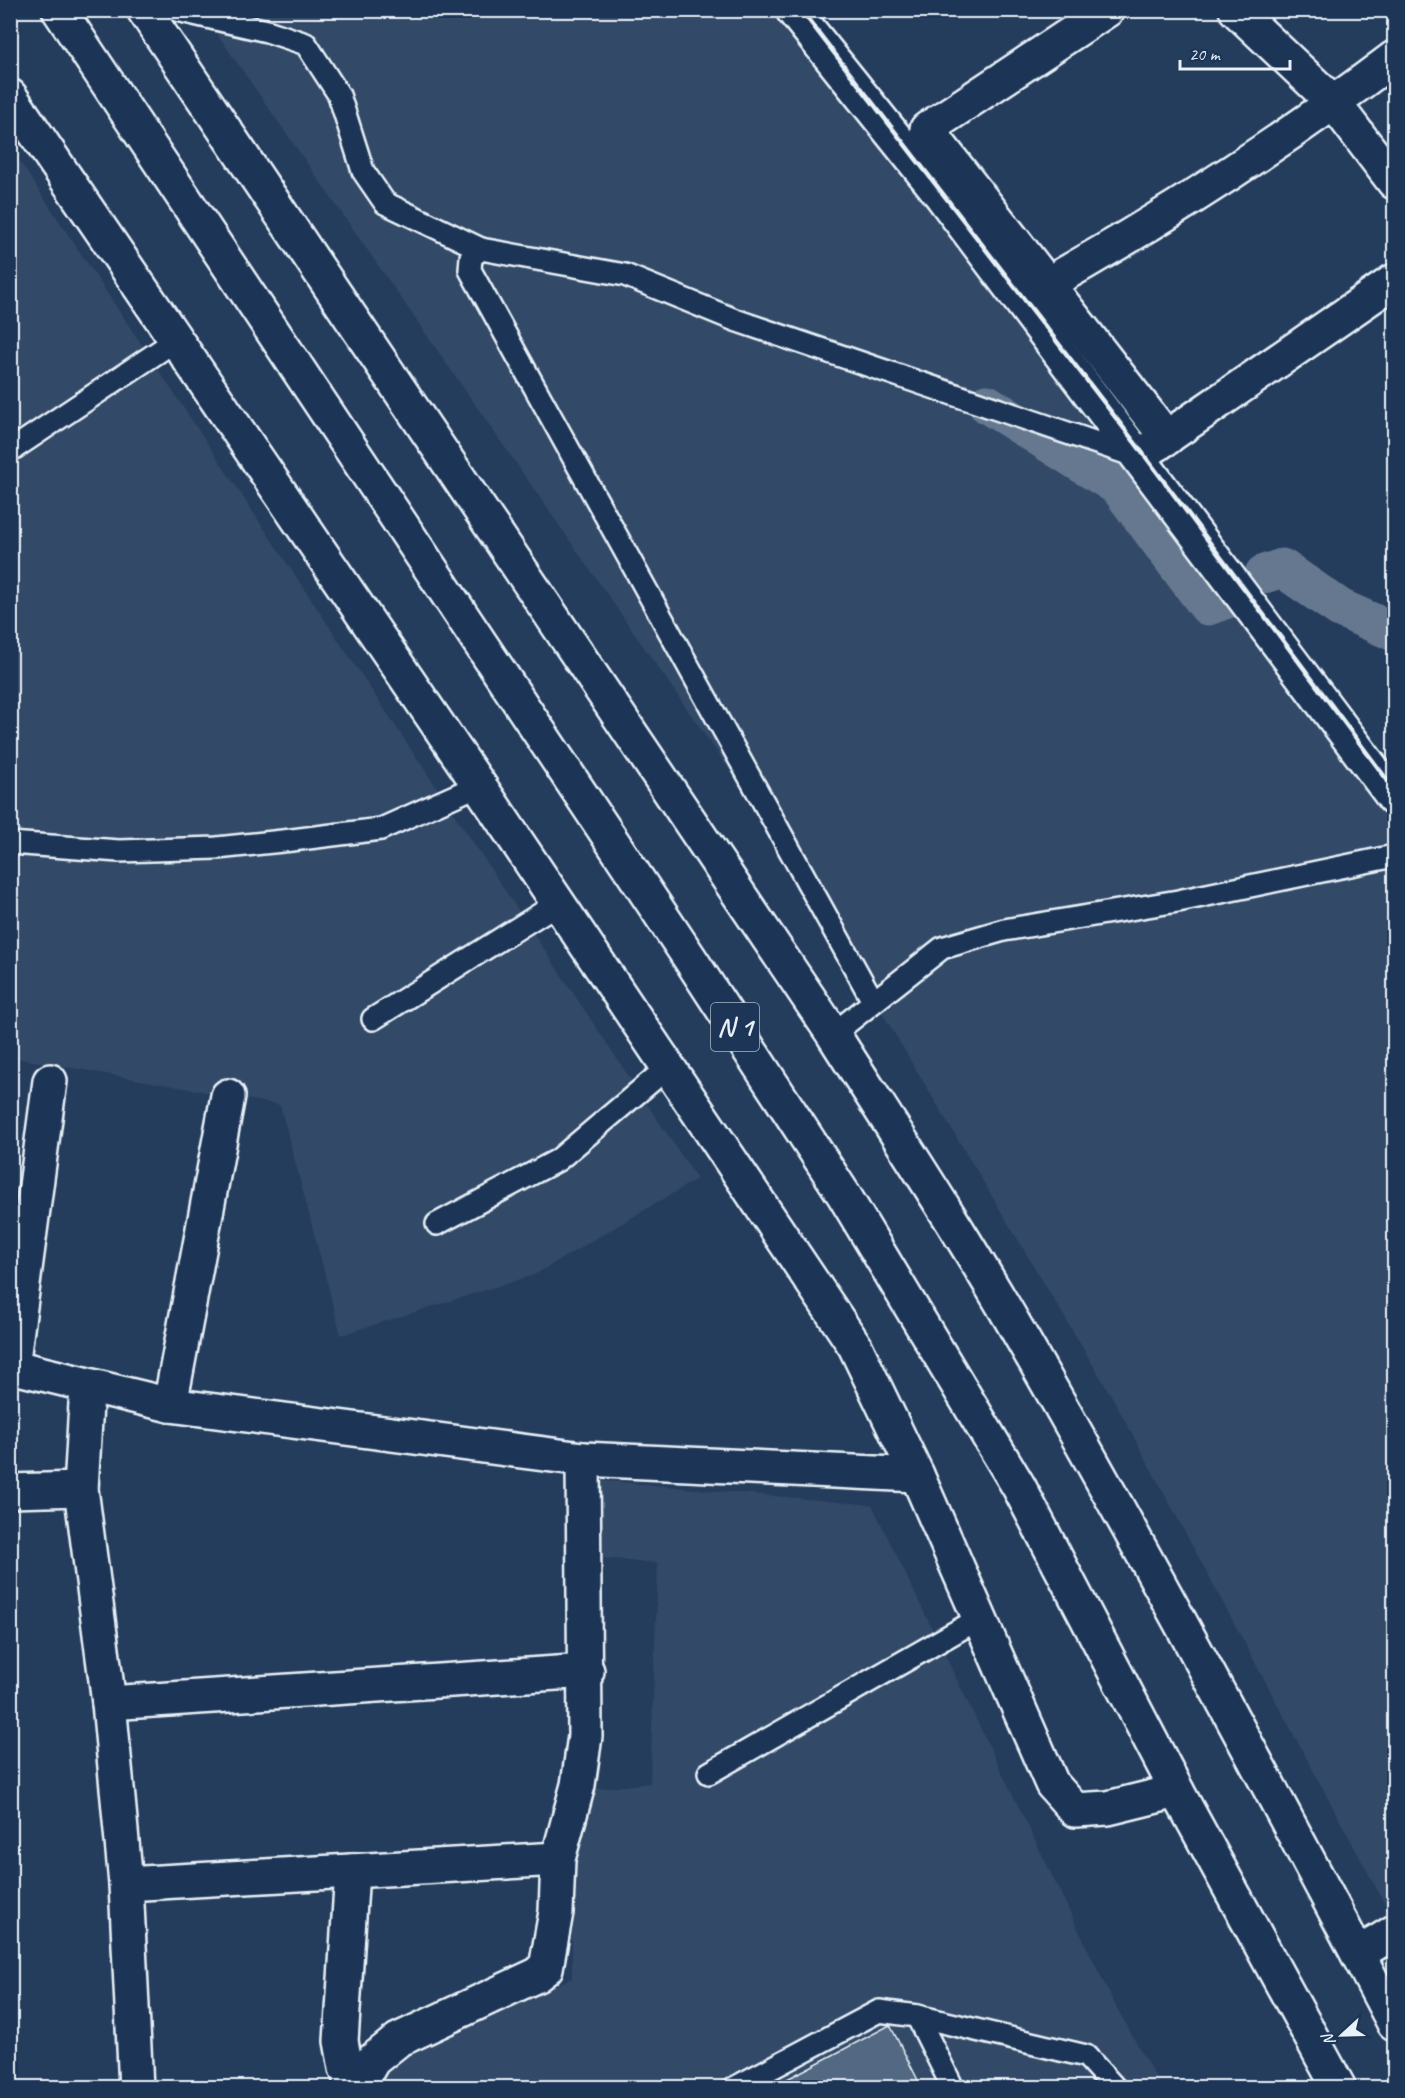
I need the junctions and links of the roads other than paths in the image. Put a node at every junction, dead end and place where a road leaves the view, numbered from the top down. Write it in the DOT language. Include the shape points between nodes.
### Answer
graph roads {
  1 [pos="58,10"];
  2 [pos="144,10"];
  3 [pos="177,10"];
  4 [pos="793,10"];
  5 [pos="1107,10"];
  6 [pos="1236,10"];
  7 [pos="1395,57"];
  8 [pos="10,96"];
  9 [pos="1334,103"];
  10 [pos="1395,182"];
  11 [pos="481,249"];
  12 [pos="1395,280"];
  13 [pos="1020,300"];
  14 [pos="176,340"];
  15 [pos="1167,438"];
  16 [pos="10,451"];
  17 [pos="1139,457"];
  18 [pos="479,785"];
  19 [pos="1395,798"];
  20 [pos="10,843"];
  21 [pos="1395,856"];
  22 [pos="558,903"];
  23 [pos="873,1001"];
  24 [pos="374,1019"];
  25 [pos="833,1034"];
  26 [pos="668,1067"];
  27 [pos="50,1081"];
  28 [pos="228,1096"];
  29 [pos="437,1224"];
  30 [pos="11,1367"];
  31 [pos="87,1386"];
  32 [pos="170,1405"];
  33 [pos="583,1459"];
  34 [pos="916,1475"];
  35 [pos="81,1489"];
  36 [pos="10,1491"];
  37 [pos="980,1618"];
  38 [pos="586,1671"];
  39 [pos="109,1703"];
  40 [pos="709,1773"];
  41 [pos="1177,1791"];
  42 [pos="558,1859"];
  43 [pos="352,1871"];
  44 [pos="126,1884"];
  45 [pos="1395,1932"];
  46 [pos="1358,1954"];
  47 [pos="917,2016"];
  48 [pos="1395,2024"];
  49 [pos="136,2088"];
  50 [pos="355,2088"];
  51 [pos="734,2088"];
  52 [pos="953,2088"];
  53 [pos="1115,2088"];
  54 [pos="1339,2088"];
  1 -- 41 [label="main road, N 1" via="844,1195 1019,1487"];
  2 -- 25 [label="main road"];
  3 -- 11 [label="lane" via="306,44 339,95 363,171 385,202"];
  4 -- 13 [label="main road"];
  5 -- 15 [label="main road" via="927,129"];
  6 -- 9 [label="main road"];
  7 -- 9 [label="main road"];
  8 -- 14 [label="main road"];
  9 -- 10 [label="main road"];
  9 -- 13 [label="main road" via="1118,245"];
  11 -- 17 [label="lane" via="625,275 735,320"];
  11 -- 23 [label="lane" via="471,257 470,270"];
  12 -- 15 [label="main road"];
  13 -- 17 [label="main road"];
  14 -- 16 [label="lane"];
  14 -- 18 [label="main road"];
  15 -- 17 [label="main road"];
  17 -- 19 [label="main road"];
  18 -- 20 [label="lane" via="381,829 217,848 119,851"];
  18 -- 22 [label="main road"];
  21 -- 23 [label="lane" via="1178,901 1004,930 942,948"];
  22 -- 24 [label="lane"];
  22 -- 26 [label="main road"];
  23 -- 25 [label="lane"];
  25 -- 46 [label="main road" via="1022,1337 1195,1648"];
  26 -- 29 [label="lane" via="558,1160"];
  26 -- 34 [label="main road" via="855,1346"];
  27 -- 30 [label="main road"];
  28 -- 32 [label="main road"];
  30 -- 31 [label="main road"];
  31 -- 32 [label="main road"];
  31 -- 35 [label="main road"];
  32 -- 33 [label="main road"];
  33 -- 34 [label="main road"];
  33 -- 38 [label="main road"];
  34 -- 37 [label="main road"];
  35 -- 36 [label="main road"];
  35 -- 39 [label="main road"];
  37 -- 40 [label="lane"];
  37 -- 41 [label="main road" via="1052,1784 1075,1810 1108,1808"];
  38 -- 39 [label="main road"];
  38 -- 42 [label="main road" via="585,1736 578,1785"];
  39 -- 44 [label="main road"];
  41 -- 54 [label="main road, N 1"];
  42 -- 43 [label="main road"];
  42 -- 50 [label="main road" via="556,1912 546,1968 398,2040 373,2060"];
  43 -- 44 [label="main road"];
  43 -- 50 [label="main road" via="341,2042"];
  44 -- 49 [label="main road"];
  45 -- 46 [label="main road"];
  46 -- 48 [label="main road"];
  47 -- 51 [label="lane" via="879,2012"];
  47 -- 52 [label="lane"];
  47 -- 53 [label="lane" via="1086,2056"];
}
